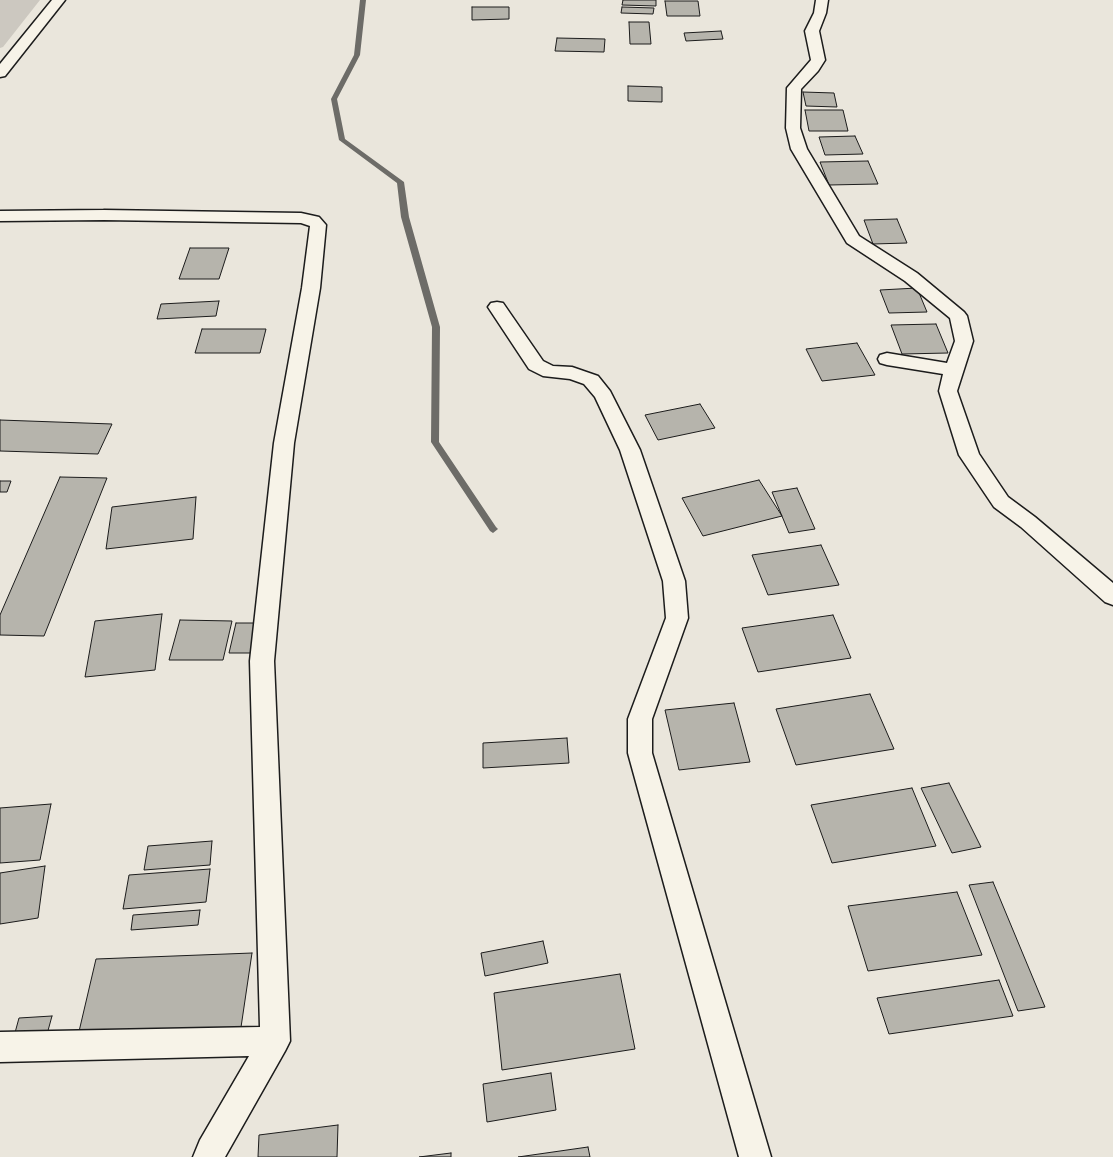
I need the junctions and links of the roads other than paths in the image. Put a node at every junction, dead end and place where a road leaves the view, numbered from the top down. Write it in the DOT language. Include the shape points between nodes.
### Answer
graph roads {
  1 [pos="60,0"];
  2 [pos="822,0"];
  3 [pos="0,73"];
  4 [pos="0,216"];
  5 [pos="497,307"];
  6 [pos="887,359"];
  7 [pos="954,370"];
  8 [pos="1113,596"];
  9 [pos="275,1041"];
  10 [pos="0,1047"];
  11 [pos="209,1157"];
  12 [pos="755,1157"];
  1 -- 3 [label="main road"];
  2 -- 7 [label="main road" via="812,32 818,60 794,88 793,128 799,149 852,239 912,277 958,316 964,341"];
  4 -- 9 [label="main road" via="301,218 312,220 318,225 311,288 284,443 262,661"];
  5 -- 12 [label="main road" via="536,365 550,372 572,373 591,380 603,395 630,450 674,581 677,618 640,719 640,753"];
  6 -- 7 [label="main road"];
  7 -- 8 [label="main road" via="948,391 969,455 1001,502 1028,522"];
  9 -- 10 [label="main road"];
  9 -- 11 [label="main road"];
}
